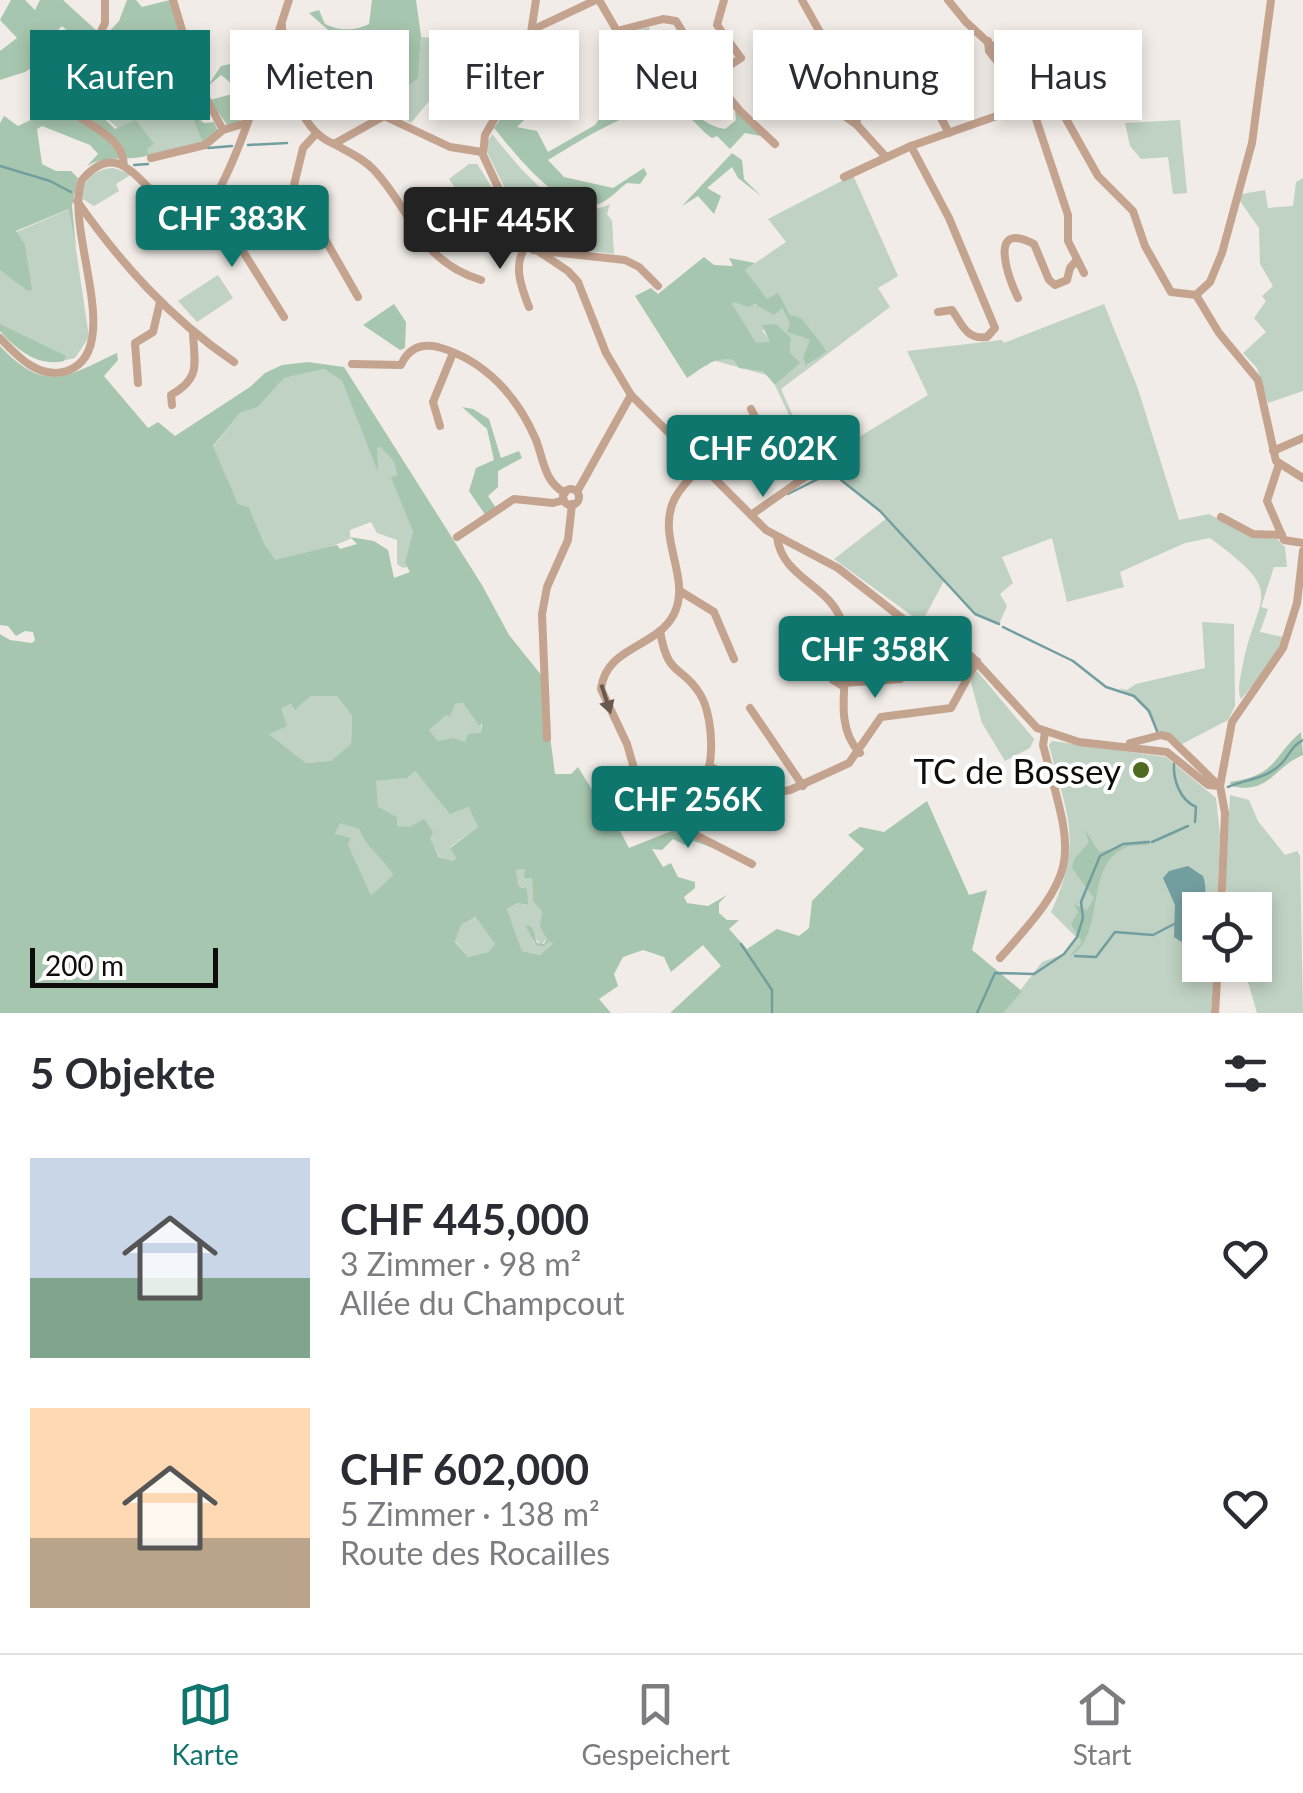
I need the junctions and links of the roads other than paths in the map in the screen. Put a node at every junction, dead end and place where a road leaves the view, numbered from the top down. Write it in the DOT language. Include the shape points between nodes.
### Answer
graph roads {
  1 [pos="105,0"];
  2 [pos="173,0"];
  3 [pos="289,0"];
  4 [pos="536,0"];
  5 [pos="598,0"];
  6 [pos="724,0"];
  7 [pos="802,0"];
  8 [pos="948,0"];
  9 [pos="1271,0"];
  10 [pos="281,22"];
  11 [pos="102,30"];
  12 [pos="532,30"];
  13 [pos="616,30"];
  14 [pos="624,30"];
  15 [pos="682,30"];
  16 [pos="721,30"];
  17 [pos="818,30"];
  18 [pos="988,41"];
  19 [pos="994,46"];
  20 [pos="994,57"];
  21 [pos="733,101"];
  22 [pos="994,118"];
  23 [pos="85,120"];
  24 [pos="494,120"];
  25 [pos="850,120"];
  26 [pos="857,120"];
  27 [pos="942,120"];
  28 [pos="1037,120"];
  29 [pos="1068,120"];
  30 [pos="246,123"];
  31 [pos="857,125"];
  32 [pos="222,130"];
  33 [pos="949,134"];
  34 [pos="315,135"];
  35 [pos="334,144"];
  36 [pos="775,144"];
  37 [pos="911,146"];
  38 [pos="482,152"];
  39 [pos="151,158"];
  40 [pos="886,158"];
  41 [pos="124,166"];
  42 [pos="844,177"];
  43 [pos="77,201"];
  44 [pos="212,202"];
  45 [pos="531,248"];
  46 [pos="1078,260"];
  47 [pos="1084,273"];
  48 [pos="481,280"];
  49 [pos="658,286"];
  50 [pos="1196,295"];
  51 [pos="358,297"];
  52 [pos="1018,298"];
  53 [pos="160,302"];
  54 [pos="529,307"];
  55 [pos="938,312"];
  56 [pos="284,317"];
  57 [pos="193,332"];
  58 [pos="0,338"];
  59 [pos="453,353"];
  60 [pos="234,362"];
  61 [pos="352,364"];
  62 [pos="138,383"];
  63 [pos="631,395"];
  64 [pos="172,405"];
  65 [pos="751,409"];
  66 [pos="440,426"];
  67 [pos="1303,438"];
  68 [pos="1273,451"];
  69 [pos="1278,464"];
  70 [pos="706,467"];
  71 [pos="808,475"];
  72 [pos="1303,478"];
  73 [pos="567,499"];
  74 [pos="751,515"];
  75 [pos="1221,517"];
  76 [pos="1282,535"];
  77 [pos="456,537"];
  78 [pos="777,537"];
  79 [pos="1303,543"];
  80 [pos="1303,550"];
  81 [pos="680,590"];
  82 [pos="802,630"];
  83 [pos="660,631"];
  84 [pos="734,660"];
  85 [pos="978,661"];
  86 [pos="900,678"];
  87 [pos="844,685"];
  88 [pos="750,708"];
  89 [pos="1044,732"];
  90 [pos="547,738"];
  91 [pos="1124,745"];
  92 [pos="860,753"];
  93 [pos="709,766"];
  94 [pos="803,786"];
  95 [pos="1220,786"];
  96 [pos="651,810"];
  97 [pos="752,864"];
  98 [pos="1222,892"];
  99 [pos="1000,958"];
  100 [pos="1217,982"];
  101 [pos="1214,1013"];
  1 -- 11 [label="street"];
  2 -- 32 [label="street" via="186,75"];
  3 -- 10 [label="street"];
  4 -- 12 [label="street"];
  5 -- 12 [label="street"];
  5 -- 13 [label="street"];
  6 -- 16 [label="street"];
  7 -- 17 [label="street"];
  8 -- 18 [label="street"];
  9 -- 50 [label="street" via="1252,144 1222,254"];
  10 -- 30 [label="street"];
  10 -- 34 [label="street" via="284,62"];
  14 -- 15 [label="street" via="662,19"];
  18 -- 19 [label="street"];
  18 -- 20 [label="street"];
  21 -- 36 [label="street"];
  22 -- 33 [label="street"];
  23 -- 41 [label="street" via="111,138"];
  24 -- 38 [label="street"];
  25 -- 31 [label="street"];
  26 -- 31 [label="street"];
  27 -- 33 [label="street"];
  28 -- 46 [label="street"];
  29 -- 50 [label="street" via="1100,180 1133,211 1144,246 1172,293"];
  30 -- 32 [label="street"];
  30 -- 44 [label="street"];
  31 -- 40 [label="street"];
  32 -- 39 [label="street" via="205,146"];
  33 -- 37 [label="street"];
  34 -- 35 [label="street"];
  34 -- 51 [label="street" via="303,148 294,185"];
  35 -- 38 [label="street" via="384,116 450,147"];
  35 -- 48 [label="street" via="376,171 435,256"];
  37 -- 40 [label="street"];
  37 -- 55 [label="street" via="995,328 976,337 952,310"];
  38 -- 45 [label="street"];
  40 -- 42 [label="street"];
  41 -- 43 [label="street" via="106,163 88,172"];
  41 -- 44 [label="street" via="173,209 192,212"];
  43 -- 53 [label="street"];
  43 -- 58 [label="street" via="94,324 91,349 75,367 53,372 29,364"];
  44 -- 56 [label="street"];
  45 -- 49 [label="street" via="625,260"];
  45 -- 54 [label="street" via="520,253 518,268"];
  45 -- 63 [label="street" via="578,282 601,343"];
  46 -- 47 [label="street"];
  46 -- 52 [label="street" via="1065,282 1055,284 1035,245 1012,241 1002,260"];
  50 -- 68 [label="street" via="1258,380"];
  53 -- 57 [label="street"];
  53 -- 62 [label="street" via="152,332 135,342"];
  57 -- 60 [label="street"];
  57 -- 64 [label="street" via="194,376 172,395"];
  59 -- 61 [label="street" via="421,346 401,366"];
  59 -- 66 [label="street" via="433,402"];
  59 -- 73 [label="street" via="481,367 511,396 549,479"];
  63 -- 70 [label="street"];
  63 -- 73 [label="street" via="578,500"];
  65 -- 70 [label="street" via="758,427 752,454 739,465"];
  67 -- 68 [label="street"];
  68 -- 69 [label="street"];
  69 -- 72 [label="street"];
  69 -- 76 [label="street" via="1267,502"];
  70 -- 74 [label="street"];
  70 -- 81 [label="street" via="678,492 670,512"];
  71 -- 74 [label="street"];
  73 -- 77 [label="street" via="514,499"];
  73 -- 90 [label="street" via="568,540 542,614"];
  74 -- 78 [label="street"];
  75 -- 76 [label="street" via="1253,534"];
  76 -- 79 [label="street"];
  78 -- 85 [label="street" via="847,574 903,618"];
  78 -- 87 [label="street" via="788,565 841,618"];
  80 -- 95 [label="street" via="1284,648 1232,722"];
  81 -- 83 [label="street" via="673,616"];
  81 -- 84 [label="street" via="713,610"];
  82 -- 87 [label="street" via="832,680"];
  83 -- 93 [label="street" via="668,663 707,708"];
  83 -- 96 [label="street, one-way" via="611,664 600,686"];
  85 -- 89 [label="street"];
  85 -- 92 [label="street" via="952,708 884,716"];
  86 -- 87 [label="street"];
  87 -- 92 [label="street" via="849,737"];
  88 -- 94 [label="street"];
  89 -- 91 [label="street"];
  89 -- 99 [label="street" via="1066,861 1048,904"];
  91 -- 95 [label="street" via="1167,752 1208,785"];
  91 -- 95 [label="street" via="1169,737"];
  92 -- 94 [label="street"];
  93 -- 94 [label="street" via="767,794"];
  93 -- 96 [label="street" via="694,800"];
  95 -- 98 [label="street"];
  96 -- 97 [label="street"];
  100 -- 101 [label="street"];
}
